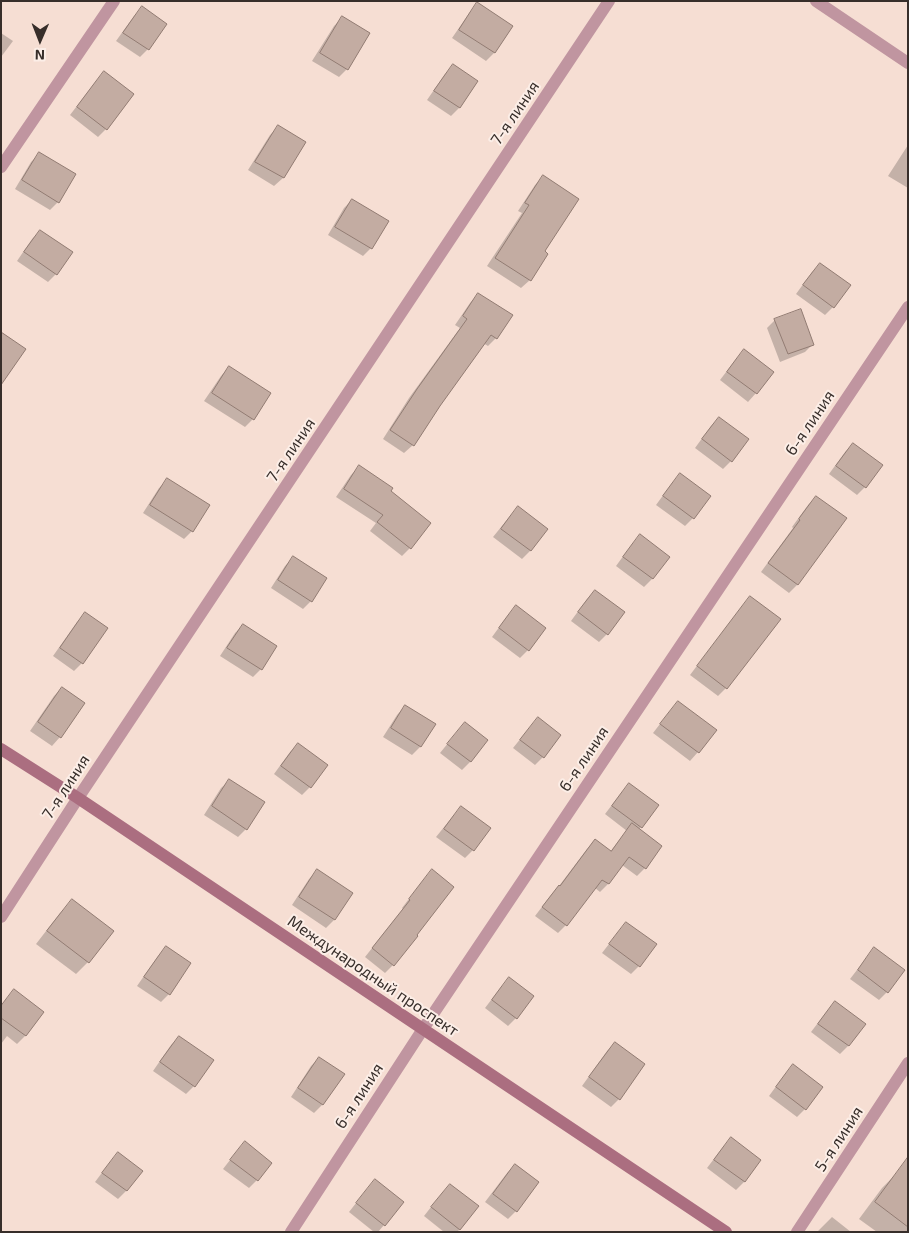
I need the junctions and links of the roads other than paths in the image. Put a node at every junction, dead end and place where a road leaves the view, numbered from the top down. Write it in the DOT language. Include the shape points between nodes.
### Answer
graph roads {
  1 [pos="114,1"];
  2 [pos="609,1"];
  3 [pos="816,1"];
  4 [pos="908,63"];
  5 [pos="1,167"];
  6 [pos="908,307"];
  7 [pos="1,749"];
  8 [pos="78,798"];
  9 [pos="1,917"];
  10 [pos="423,1029"];
  11 [pos="908,1064"];
  12 [pos="291,1232"];
  13 [pos="726,1232"];
  14 [pos="797,1232"];
  1 -- 5 [label="street"];
  2 -- 8 [label="street, 7-я линия"];
  3 -- 4 [label="street"];
  6 -- 10 [label="street, 6-я линия"];
  7 -- 8 [label="street, Международный проспект"];
  8 -- 9 [label="street, 7-я линия"];
  8 -- 10 [label="street, Международный проспект"];
  10 -- 12 [label="street, 6-я линия"];
  10 -- 13 [label="street, Международный проспект"];
  11 -- 14 [label="street, 5-я линия"];
}
